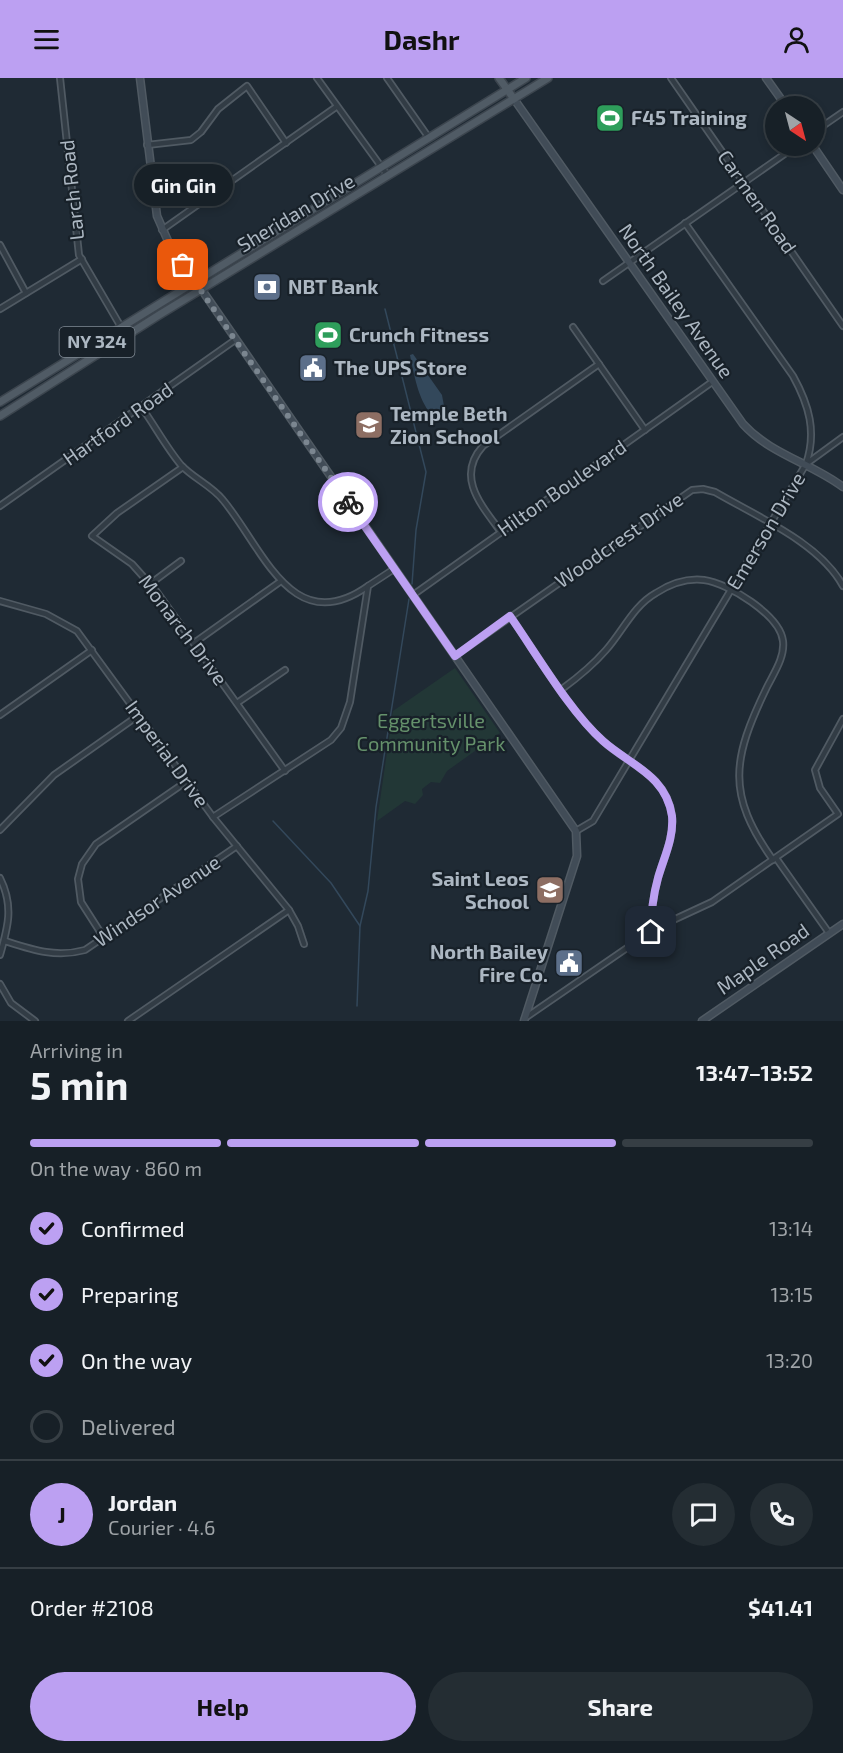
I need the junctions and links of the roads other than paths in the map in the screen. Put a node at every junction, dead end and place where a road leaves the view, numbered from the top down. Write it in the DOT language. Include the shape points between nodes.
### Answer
graph roads {
  1 [pos="60,78"];
  2 [pos="140,78"];
  3 [pos="317,78"];
  4 [pos="387,78"];
  5 [pos="499,78"];
  6 [pos="526,78"];
  7 [pos="548,78"];
  8 [pos="670,78"];
  9 [pos="766,78"];
  10 [pos="508,90"];
  11 [pos="779,96"];
  12 [pos="514,99"];
  13 [pos="336,107"];
  14 [pos="843,112"];
  15 [pos="825,124"];
  16 [pos="429,138"];
  17 [pos="286,142"];
  18 [pos="147,145"];
  19 [pos="782,156"];
  20 [pos="820,156"];
  21 [pos="380,168"];
  22 [pos="388,176"];
  23 [pos="744,182"];
  24 [pos="843,190"];
  25 [pos="686,223"];
  26 [pos="162,230"];
  27 [pos="0,245"];
  28 [pos="82,259"];
  29 [pos="629,262"];
  30 [pos="603,281"];
  31 [pos="195,283"];
  32 [pos="200,291"];
  33 [pos="26,293"];
  34 [pos="0,309"];
  35 [pos="843,326"];
  36 [pos="121,327"];
  37 [pos="573,327"];
  38 [pos="235,340"];
  39 [pos="599,364"];
  40 [pos="712,382"];
  41 [pos="0,402"];
  42 [pos="142,408"];
  43 [pos="0,416"];
  44 [pos="645,430"];
  45 [pos="843,437"];
  46 [pos="806,464"];
  47 [pos="183,467"];
  48 [pos="843,487"];
  49 [pos="0,506"];
  50 [pos="770,524"];
  51 [pos="501,532"];
  52 [pos="182,561"];
  53 [pos="394,569"];
  54 [pos="281,581"];
  55 [pos="150,584"];
  56 [pos="368,586"];
  57 [pos="843,586"];
  58 [pos="730,591"];
  59 [pos="413,595"];
  60 [pos="0,601"];
  61 [pos="510,616"];
  62 [pos="194,643"];
  63 [pos="92,650"];
  64 [pos="455,656"];
  65 [pos="285,670"];
  66 [pos="561,689"];
  67 [pos="237,703"];
  68 [pos="0,715"];
  69 [pos="140,715"];
  70 [pos="843,719"];
  71 [pos="630,760"];
  72 [pos="285,771"];
  73 [pos="187,781"];
  74 [pos="213,817"];
  75 [pos="0,830"];
  76 [pos="576,831"];
  77 [pos="237,846"];
  78 [pos="774,859"];
  79 [pos="0,878"];
  80 [pos="289,910"];
  81 [pos="843,924"];
  82 [pos="651,932"];
  83 [pos="830,933"];
  84 [pos="104,938"];
  85 [pos="5,941"];
  86 [pos="304,944"];
  87 [pos="0,955"];
  88 [pos="0,984"];
  89 [pos="25,1014"];
  90 [pos="524,1020"];
  91 [pos="21,1021"];
  92 [pos="35,1021"];
  93 [pos="128,1021"];
  94 [pos="702,1021"];
  1 -- 28 [label="street, Larch Road"];
  2 -- 18 [label="street"];
  3 -- 13 [label="street"];
  4 -- 16 [label="street"];
  5 -- 10 [label="main road"];
  6 -- 10 [label="main road, Sheridan Drive"];
  7 -- 12 [label="main road, Sheridan Drive"];
  8 -- 23 [label="street, Carmen Road"];
  9 -- 11 [label="street"];
  10 -- 12 [label="main road"];
  10 -- 16 [label="main road, Sheridan Drive / NY 324"];
  12 -- 22 [label="main road, Sheridan Drive / NY 324"];
  12 -- 29 [label="street, North Bailey Avenue"];
  13 -- 17 [label="street"];
  13 -- 21 [label="street"];
  14 -- 15 [label="street"];
  16 -- 21 [label="main road, Sheridan Drive / NY 324"];
  17 -- 18 [label="street" via="247,86 218,109 190,140"];
  17 -- 26 [label="street"];
  18 -- 26 [label="street"];
  19 -- 23 [label="street"];
  20 -- 24 [label="street"];
  21 -- 22 [label="street"];
  21 -- 31 [label="main road, Sheridan Drive / NY 324"];
  22 -- 32 [label="main road, Sheridan Drive / NY 324"];
  23 -- 25 [label="street"];
  23 -- 35 [label="street, Carmen Road"];
  25 -- 29 [label="street"];
  25 -- 46 [label="street, Emerson Drive" via="804,397 812,438"];
  26 -- 31 [label="street"];
  27 -- 33 [label="street"];
  28 -- 33 [label="street"];
  28 -- 36 [label="street, Larch Road"];
  29 -- 30 [label="street"];
  29 -- 40 [label="street, North Bailey Avenue"];
  31 -- 32 [label="street"];
  31 -- 36 [label="main road, Sheridan Drive / NY 324"];
  32 -- 38 [label="street"];
  32 -- 43 [label="main road, Sheridan Drive / NY 324"];
  33 -- 34 [label="street"];
  36 -- 41 [label="main road, Sheridan Drive / NY 324"];
  37 -- 39 [label="street"];
  38 -- 42 [label="street, Hartford Road"];
  38 -- 53 [label="street"];
  39 -- 44 [label="street"];
  39 -- 51 [label="street" via="483,446 475,456 471,471 473,492"];
  40 -- 44 [label="street, Hilton Boulevard"];
  40 -- 46 [label="street, North Bailey Avenue" via="751,432"];
  42 -- 47 [label="street"];
  42 -- 49 [label="street, Hartford Road"];
  44 -- 51 [label="street, Hilton Boulevard"];
  45 -- 46 [label="street"];
  46 -- 48 [label="street, North Bailey Avenue"];
  46 -- 50 [label="street, Emerson Drive"];
  47 -- 54 [label="street" via="222,498"];
  47 -- 55 [label="street, Monarch Drive" via="117,513 92,536 132,564"];
  50 -- 57 [label="street, Woodcrest Drive" via="821,557"];
  50 -- 58 [label="street, Emerson Drive"];
  50 -- 61 [label="street, Woodcrest Drive" via="715,492 692,490"];
  51 -- 59 [label="street, Hilton Boulevard"];
  52 -- 55 [label="street"];
  53 -- 56 [label="street"];
  53 -- 59 [label="street"];
  54 -- 56 [label="street" via="296,595 312,602 345,601"];
  54 -- 62 [label="street"];
  55 -- 62 [label="street, Monarch Drive"];
  56 -- 72 [label="street" via="346,719 331,740"];
  58 -- 66 [label="street" via="714,582 697,580 673,584 656,593 636,608 606,650"];
  58 -- 71 [label="street, Emerson Drive"];
  58 -- 78 [label="street" via="772,618 783,641 778,664 746,736 740,774 745,813"];
  59 -- 64 [label="street"];
  60 -- 63 [label="street, Imperial Drive" via="46,614 77,631"];
  61 -- 64 [label="street, Woodcrest Drive"];
  61 -- 66 [label="street"];
  62 -- 67 [label="street, Monarch Drive"];
  63 -- 68 [label="street"];
  63 -- 69 [label="street, Imperial Drive"];
  64 -- 76 [label="street"];
  65 -- 67 [label="street"];
  66 -- 71 [label="street" via="593,731"];
  67 -- 72 [label="street, Monarch Drive"];
  69 -- 73 [label="street, Imperial Drive"];
  69 -- 75 [label="street" via="54,775"];
  70 -- 78 [label="street" via="817,764 816,776 838,814"];
  71 -- 76 [label="street, Emerson Drive" via="593,821"];
  71 -- 82 [label="street" via="662,788 672,819 668,849 655,890"];
  72 -- 74 [label="street"];
  73 -- 74 [label="street, Imperial Drive"];
  73 -- 84 [label="street" via="96,844 82,864 78,886 81,902"];
  74 -- 77 [label="street, Imperial Drive"];
  76 -- 90 [label="street" via="577,856"];
  77 -- 80 [label="street, Imperial Drive"];
  77 -- 84 [label="street, Windsor Avenue"];
  78 -- 82 [label="street" via="712,902"];
  78 -- 83 [label="street"];
  79 -- 85 [label="street" via="10,911"];
  80 -- 86 [label="street, Imperial Drive"];
  80 -- 93 [label="street"];
  81 -- 83 [label="street, Maple Road"];
  82 -- 90 [label="street"];
  83 -- 94 [label="street, Maple Road"];
  84 -- 85 [label="street, Windsor Avenue" via="85,950 58,954"];
  85 -- 87 [label="street"];
  88 -- 89 [label="street" via="11,1003"];
  89 -- 91 [label="street"];
  89 -- 92 [label="street"];
}
